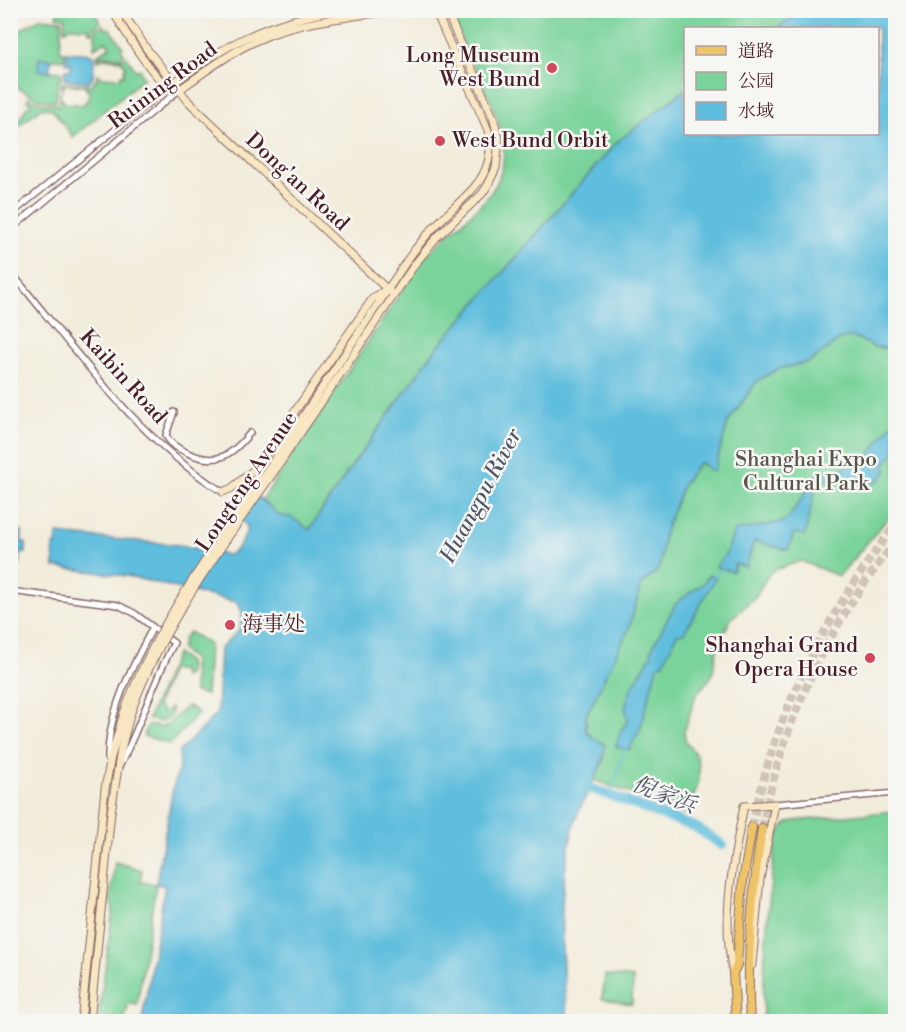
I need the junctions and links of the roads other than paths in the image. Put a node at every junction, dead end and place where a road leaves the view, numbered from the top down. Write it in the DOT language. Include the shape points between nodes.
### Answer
graph roads {
  1 [pos="112,10"];
  2 [pos="122,10"];
  3 [pos="339,10"];
  4 [pos="395,10"];
  5 [pos="435,10"];
  6 [pos="446,10"];
  7 [pos="170,85"];
  8 [pos="179,90"];
  9 [pos="10,215"];
  10 [pos="10,230"];
  11 [pos="10,271"];
  12 [pos="387,290"];
  13 [pos="394,296"];
  14 [pos="329,383"];
  15 [pos="174,412"];
  16 [pos="250,433"];
  17 [pos="223,492"];
  18 [pos="10,591"];
  19 [pos="153,627"];
  20 [pos="127,714"];
  21 [pos="109,768"];
  22 [pos="118,770"];
  23 [pos="896,793"];
  24 [pos="775,804"];
  25 [pos="752,827"];
  26 [pos="762,828"];
  27 [pos="735,969"];
  28 [pos="748,992"];
  29 [pos="81,1022"];
  30 [pos="90,1022"];
  31 [pos="736,1022"];
  32 [pos="750,1022"];
  1 -- 7 [label="main road, Dong'an Road" via="142,56"];
  2 -- 7 [label="main road, Dong'an Road"];
  3 -- 7 [label="main road, Ruining Road" via="250,34"];
  4 -- 8 [label="main road, Ruining Road" via="270,35 235,52"];
  5 -- 12 [label="main road, Longteng Avenue" via="485,121 489,158 475,187 429,232"];
  6 -- 13 [label="main road, Longteng Avenue" via="497,128 498,159 488,185 436,238"];
  7 -- 8 [label="main road, Dong'an Road"];
  7 -- 9 [label="street, Ruining Road"];
  8 -- 10 [label="street, Ruining Road"];
  8 -- 12 [label="main road, Dong'an Road"];
  11 -- 17 [label="street, Kaibin Road" via="136,421"];
  12 -- 13 [label="main road, Dong'an Road"];
  12 -- 14 [label="main road, Longteng Avenue"];
  12 -- 17 [label="main road" via="373,298 256,468"];
  13 -- 14 [label="main road, Longteng Avenue"];
  14 -- 20 [label="main road, Longteng Avenue, bridge" via="172,612 148,654"];
  15 -- 16 [label="street" via="167,439 196,457 223,457"];
  18 -- 19 [label="street" via="111,603"];
  19 -- 21 [label="street" via="116,711"];
  19 -- 22 [label="street" via="174,642"];
  20 -- 21 [label="main road, Longteng Avenue"];
  20 -- 22 [label="main road, Longteng Avenue"];
  21 -- 29 [label="main road, Longteng Avenue"];
  22 -- 30 [label="main road, Longteng Avenue"];
  23 -- 24 [label="street"];
  24 -- 27 [label="main road" via="744,806 728,914 728,943"];
  24 -- 28 [label="main road" via="760,879"];
  25 -- 27 [label="main road"];
  26 -- 28 [label="main road" via="753,885"];
  27 -- 31 [label="main road"];
  28 -- 32 [label="main road"];
}
